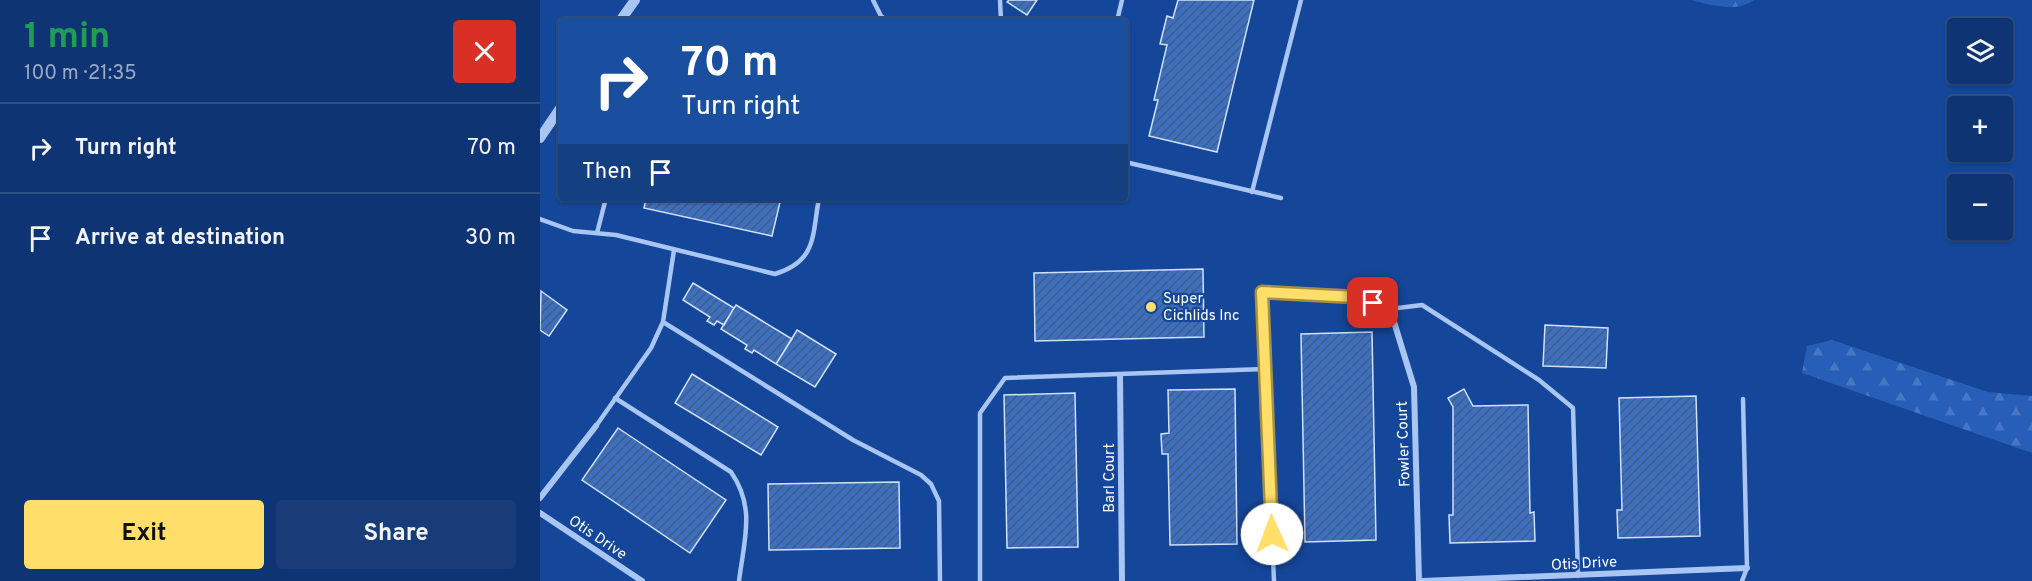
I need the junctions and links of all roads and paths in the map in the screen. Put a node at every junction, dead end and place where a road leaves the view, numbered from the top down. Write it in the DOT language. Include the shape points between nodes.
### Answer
graph roads {
  1 [pos="635,0"];
  2 [pos="873,0"];
  3 [pos="1000,0"];
  4 [pos="1122,0"];
  5 [pos="1301,0"];
  6 [pos="622,18"];
  7 [pos="884,18"];
  8 [pos="1001,18"];
  9 [pos="1118,18"];
  10 [pos="558,111"];
  11 [pos="540,138"];
  12 [pos="1128,163"];
  13 [pos="1251,192"];
  14 [pos="1281,198"];
  15 [pos="605,201"];
  16 [pos="818,201"];
  17 [pos="540,219"];
  18 [pos="597,233"];
  19 [pos="674,250"];
  20 [pos="1390,309"];
  21 [pos="663,322"];
  22 [pos="1265,369"];
  23 [pos="1120,375"];
  24 [pos="615,398"];
  25 [pos="1743,399"];
  26 [pos="596,426"];
  27 [pos="540,498"];
  28 [pos="540,513"];
  29 [pos="1747,568"];
  30 [pos="1578,576"];
  31 [pos="642,581"];
  32 [pos="739,581"];
  33 [pos="940,581"];
  34 [pos="980,581"];
  35 [pos="1122,581"];
  36 [pos="1274,581"];
  37 [pos="1421,581"];
  38 [pos="1742,581"];
  1 -- 6 [label="street"];
  2 -- 7 [label="lane"];
  3 -- 8 [label="lane"];
  4 -- 9 [label="lane"];
  5 -- 13 [label="lane"];
  10 -- 11 [label="street"];
  12 -- 13 [label="lane"];
  13 -- 14 [label="lane"];
  15 -- 18 [label="lane"];
  16 -- 19 [label="lane" via="808,254 795,268 775,274"];
  17 -- 18 [label="lane" via="573,231"];
  18 -- 19 [label="lane"];
  19 -- 21 [label="lane"];
  20 -- 22 [label="lane" via="1356,297 1262,292"];
  20 -- 30 [label="lane" via="1422,305 1539,380 1573,408"];
  20 -- 37 [label="street, Fowler Court" via="1414,387"];
  21 -- 24 [label="lane" via="651,348"];
  21 -- 33 [label="lane" via="931,484 939,501"];
  22 -- 23 [label="lane"];
  22 -- 36 [label="lane"];
  23 -- 34 [label="lane" via="1005,378 980,413"];
  23 -- 35 [label="street, Barl Court"];
  24 -- 26 [label="lane"];
  24 -- 32 [label="lane" via="731,472 743,489 747,508"];
  25 -- 29 [label="lane"];
  26 -- 27 [label="street"];
  28 -- 31 [label="street, Otis Drive"];
  29 -- 30 [label="street, Otis Drive"];
  29 -- 38 [label="lane"];
  30 -- 37 [label="street, Otis Drive"];
}
